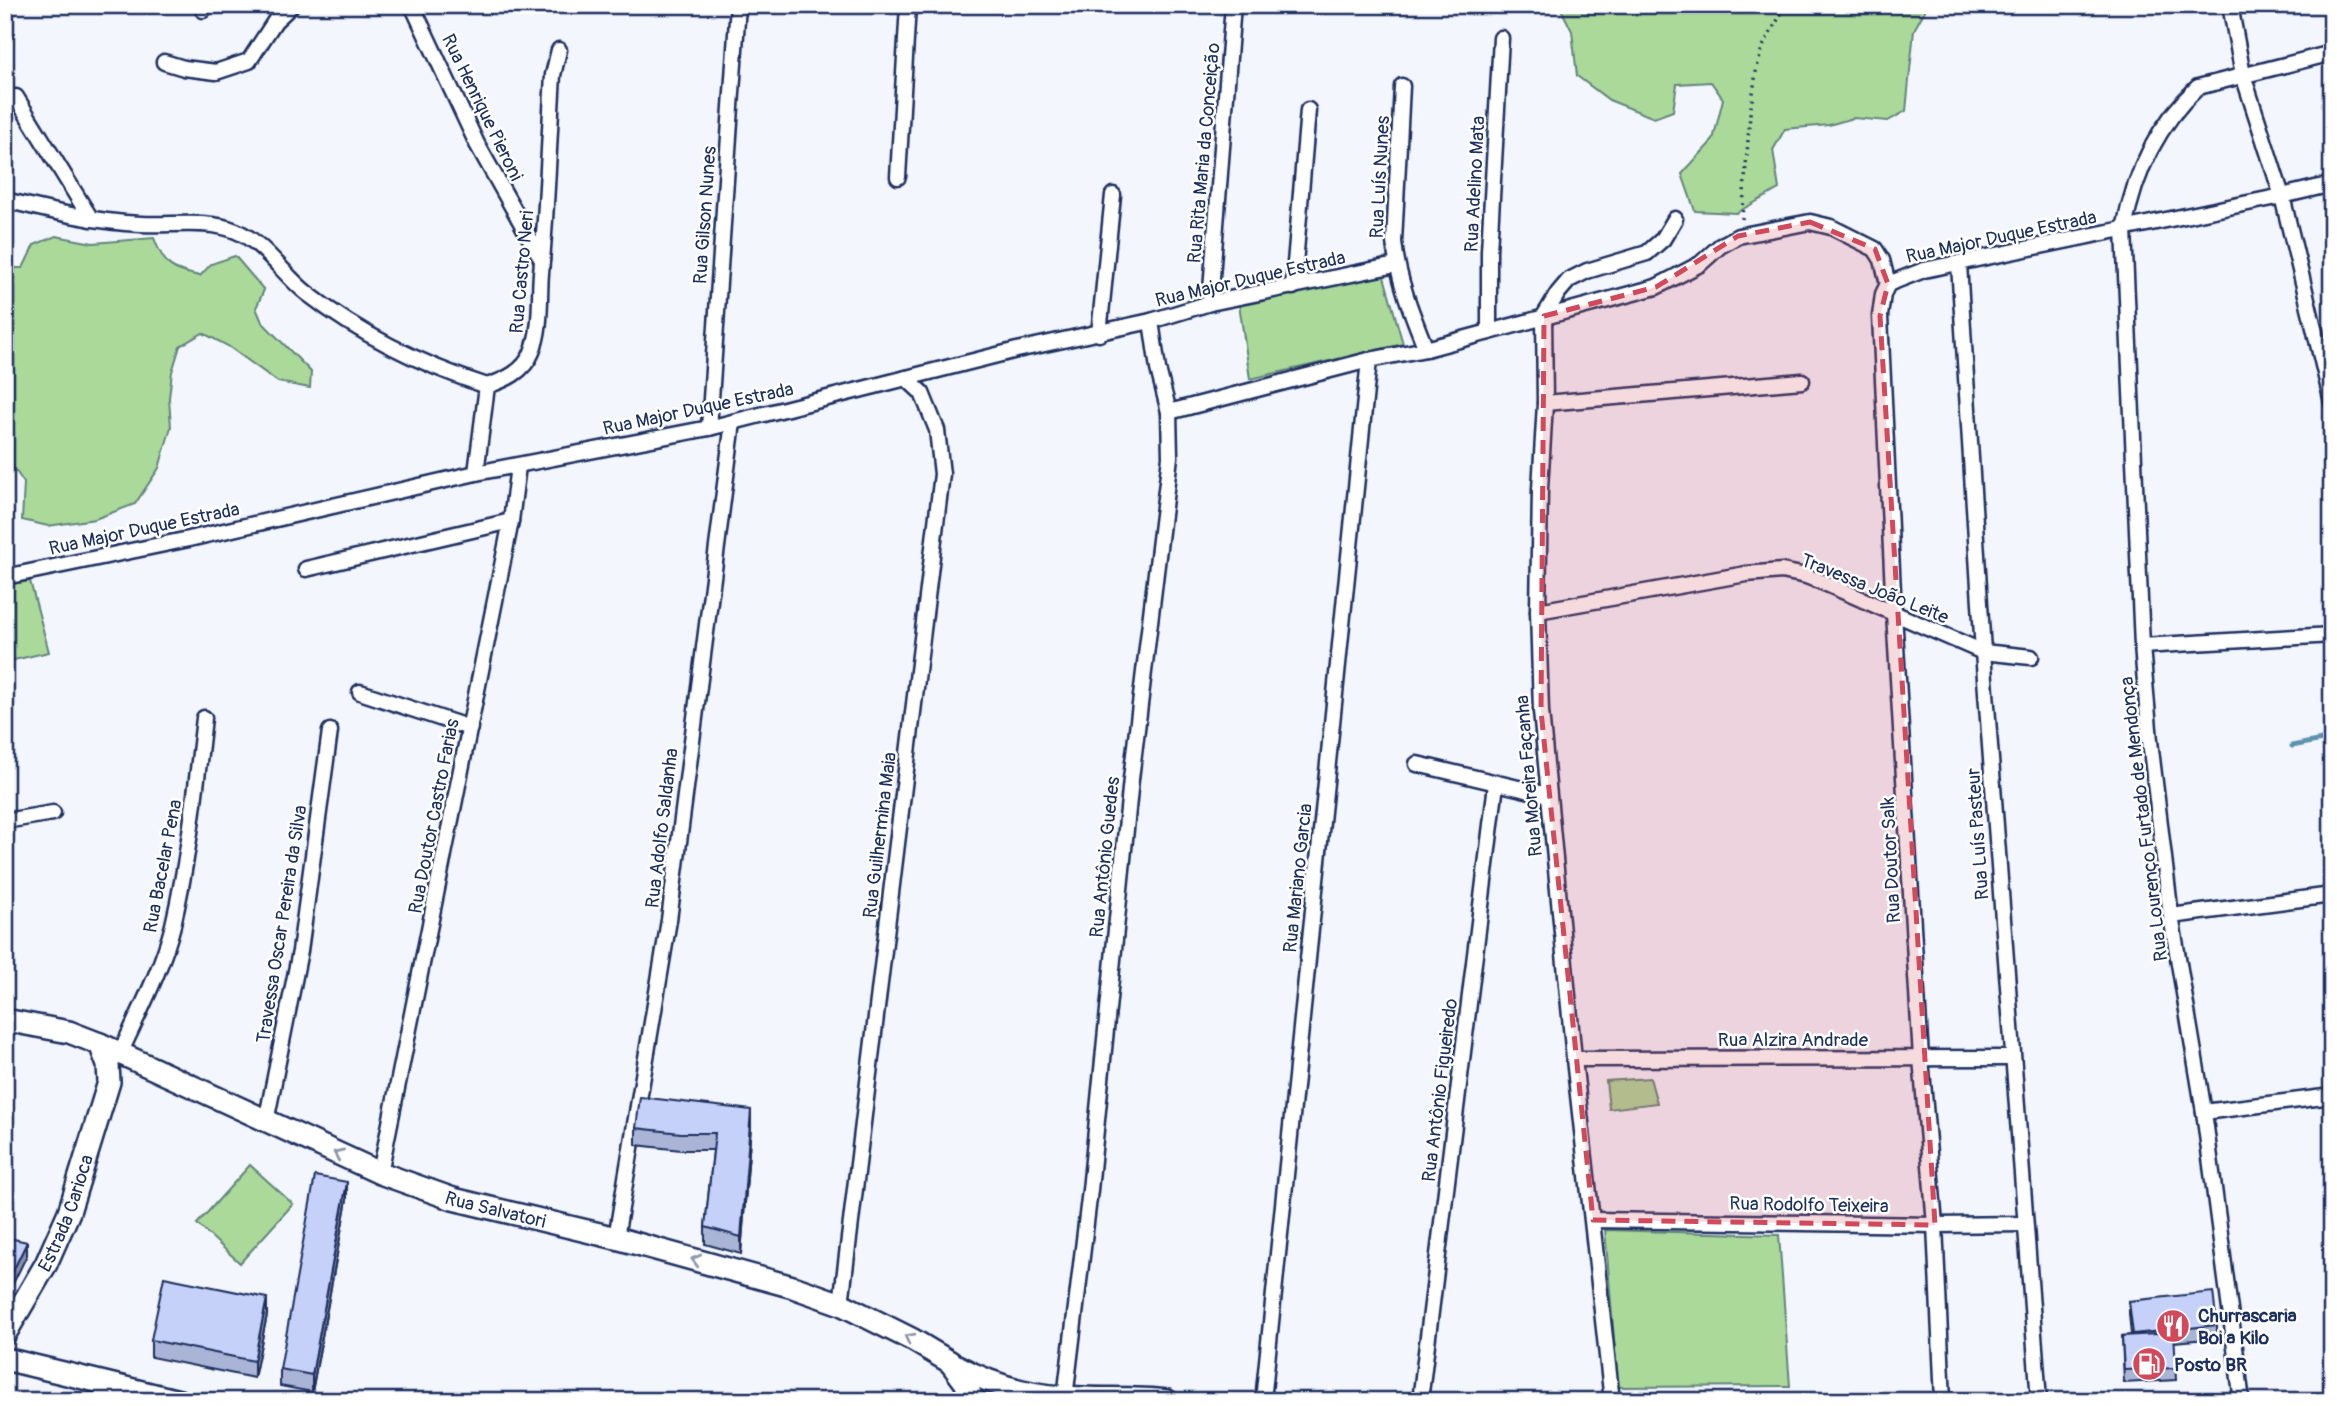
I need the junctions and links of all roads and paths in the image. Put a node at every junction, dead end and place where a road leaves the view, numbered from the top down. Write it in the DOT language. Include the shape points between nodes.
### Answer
graph roads {
  1 [pos="292,5"];
  2 [pos="412,5"];
  3 [pos="738,5"];
  4 [pos="908,5"];
  5 [pos="1233,5"];
  6 [pos="1786,5"];
  7 [pos="2230,5"];
  8 [pos="1501,38"];
  9 [pos="559,50"];
  10 [pos="2332,53"];
  11 [pos="164,62"];
  12 [pos="2243,75"];
  13 [pos="1402,86"];
  14 [pos="16,97"];
  15 [pos="1308,110"];
  16 [pos="898,177"];
  17 [pos="2332,184"];
  18 [pos="1113,195"];
  19 [pos="2282,196"];
  20 [pos="5,200"];
  21 [pos="91,219"];
  22 [pos="1675,219"];
  23 [pos="2124,229"];
  24 [pos="1738,236"];
  25 [pos="542,261"];
  26 [pos="1959,264"];
  27 [pos="1396,265"];
  28 [pos="1888,284"];
  29 [pos="1293,287"];
  30 [pos="1210,303"];
  31 [pos="1545,316"];
  32 [pos="1880,316"];
  33 [pos="1151,321"];
  34 [pos="1489,332"];
  35 [pos="1099,334"];
  36 [pos="1426,349"];
  37 [pos="1369,360"];
  38 [pos="906,379"];
  39 [pos="1802,381"];
  40 [pos="486,386"];
  41 [pos="2332,401"];
  42 [pos="1545,403"];
  43 [pos="1169,412"];
  44 [pos="733,422"];
  45 [pos="709,428"];
  46 [pos="517,466"];
  47 [pos="476,473"];
  48 [pos="511,521"];
  49 [pos="306,569"];
  50 [pos="5,577"];
  51 [pos="1538,611"];
  52 [pos="1894,613"];
  53 [pos="2332,635"];
  54 [pos="2142,646"];
  55 [pos="1983,652"];
  56 [pos="2031,657"];
  57 [pos="360,692"];
  58 [pos="204,718"];
  59 [pos="470,728"];
  60 [pos="330,731"];
  61 [pos="1417,764"];
  62 [pos="1496,784"];
  63 [pos="1548,795"];
  64 [pos="53,813"];
  65 [pos="5,821"];
  66 [pos="2332,895"];
  67 [pos="2171,916"];
  68 [pos="5,1020"];
  69 [pos="100,1044"];
  70 [pos="120,1054"];
  71 [pos="2013,1058"];
  72 [pos="1574,1059"];
  73 [pos="1921,1059"];
  74 [pos="146,1065"];
  75 [pos="109,1082"];
  76 [pos="2332,1096"];
  77 [pos="2204,1112"];
  78 [pos="267,1122"];
  79 [pos="380,1173"];
  80 [pos="1593,1220"];
  81 [pos="2025,1224"];
  82 [pos="1935,1225"];
  83 [pos="616,1238"];
  84 [pos="841,1304"];
  85 [pos="5,1334"];
  86 [pos="5,1359"];
  87 [pos="950,1362"];
  88 [pos="102,1392"];
  89 [pos="1065,1398"];
  90 [pos="179,1401"];
  91 [pos="973,1401"];
  92 [pos="1167,1401"];
  93 [pos="1263,1401"];
  94 [pos="1420,1401"];
  95 [pos="1612,1401"];
  96 [pos="1943,1401"];
  97 [pos="2039,1401"];
  98 [pos="2242,1401"];
  1 -- 11 [label="street" via="275,21 249,61 216,72"];
  2 -- 25 [label="street, Rua Henrique Pieroni" via="477,144"];
  3 -- 45 [label="street, Rua Gilson Nunes"];
  4 -- 16 [label="street"];
  5 -- 30 [label="street, Rua Rita Maria da Conceição"];
  6 -- 24 [label="path" via="1762,48 1756,72"];
  7 -- 12 [label="street"];
  8 -- 34 [label="street, Rua Adelino Mata"];
  9 -- 25 [label="street, Rua Castro Neri" via="553,75"];
  10 -- 12 [label="street, Rua Major Duque Estrada"];
  12 -- 19 [label="street"];
  12 -- 23 [label="street, Rua Major Duque Estrada" via="2198,88 2175,112 2141,167"];
  13 -- 27 [label="street, Rua Luís Nunes"];
  14 -- 21 [label="street"];
  15 -- 29 [label="street"];
  17 -- 19 [label="street, Rua Major Duque Estrada"];
  18 -- 35 [label="street"];
  19 -- 23 [label="street, Rua Major Duque Estrada"];
  19 -- 41 [label="street"];
  20 -- 21 [label="street"];
  21 -- 40 [label="street" via="211,225 236,231 258,245 307,293 358,329 421,361"];
  22 -- 31 [label="street" via="1647,253 1569,280"];
  23 -- 26 [label="street, Rua Major Duque Estrada"];
  23 -- 54 [label="street, Rua Lourenço Furtado de Mendonça"];
  24 -- 28 [label="street, Rua Major Duque Estrada" via="1810,222 1831,227 1875,248"];
  24 -- 31 [label="street, Rua Major Duque Estrada" via="1691,270 1656,286"];
  25 -- 40 [label="street, Rua Castro Neri" via="533,352 508,379"];
  26 -- 28 [label="street, Rua Major Duque Estrada" via="1924,270"];
  26 -- 55 [label="street, Rua Luís Pasteur"];
  27 -- 29 [label="street, Rua Major Duque Estrada"];
  27 -- 36 [label="street, Rua Luís Nunes"];
  28 -- 32 [label="street, Rua Major Duque Estrada"];
  29 -- 30 [label="street, Rua Major Duque Estrada"];
  30 -- 33 [label="street, Rua Major Duque Estrada"];
  31 -- 34 [label="street, Rua Major Duque Estrada"];
  31 -- 42 [label="street, Rua Moreira Façanha"];
  32 -- 52 [label="street, Rua Doutor Salk"];
  33 -- 35 [label="street, Rua Major Duque Estrada"];
  33 -- 43 [label="street, Rua Antônio Guedes"];
  34 -- 36 [label="street, Rua Major Duque Estrada"];
  35 -- 38 [label="street, Rua Major Duque Estrada"];
  36 -- 37 [label="street, Rua Major Duque Estrada"];
  37 -- 43 [label="street, Rua Major Duque Estrada"];
  37 -- 93 [label="street, Rua Mariano Garcia"];
  38 -- 44 [label="street, Rua Major Duque Estrada"];
  38 -- 84 [label="street, Rua Guilhermina Maia" via="922,393 937,430 942,474"];
  39 -- 42 [label="street"];
  40 -- 47 [label="street"];
  42 -- 51 [label="street, Rua Moreira Façanha"];
  43 -- 89 [label="street, Rua Antônio Guedes" via="1170,457"];
  44 -- 45 [label="street, Rua Major Duque Estrada"];
  44 -- 83 [label="street, Rua Adolfo Saldanha" via="669,920"];
  45 -- 46 [label="street, Rua Major Duque Estrada"];
  46 -- 47 [label="street, Rua Major Duque Estrada"];
  46 -- 48 [label="street, Rua Doutor Castro Farias"];
  47 -- 50 [label="street, Rua Major Duque Estrada"];
  48 -- 49 [label="street"];
  48 -- 59 [label="street, Rua Doutor Castro Farias"];
  51 -- 52 [label="street, Travessa João Leite" via="1782,571"];
  51 -- 63 [label="street, Rua Moreira Façanha"];
  52 -- 55 [label="street, Travessa João Leite"];
  52 -- 73 [label="street, Rua Doutor Salk"];
  53 -- 54 [label="street"];
  54 -- 67 [label="street, Rua Lourenço Furtado de Mendonça"];
  55 -- 56 [label="street, Travessa João Leite"];
  55 -- 71 [label="street, Rua Luís Pasteur"];
  57 -- 59 [label="street"];
  58 -- 70 [label="street, Rua Bacelar Pena" via="173,927"];
  59 -- 79 [label="street, Rua Doutor Castro Farias"];
  60 -- 78 [label="street, Travessa Oscar Pereira da Silva" via="300,951"];
  61 -- 62 [label="street"];
  62 -- 63 [label="street"];
  62 -- 94 [label="street, Rua Antônio Figueiredo"];
  63 -- 72 [label="street, Rua Moreira Façanha"];
  64 -- 65 [label="street"];
  66 -- 67 [label="street"];
  67 -- 77 [label="street, Rua Lourenço Furtado de Mendonça"];
  68 -- 69 [label="main road, Rua Salvatori" via="69,1032"];
  69 -- 70 [label="main road, Rua Salvatori"];
  69 -- 75 [label="main road, Estrada Carioca"];
  70 -- 74 [label="main road, Rua Salvatori"];
  71 -- 73 [label="street, Rua Alzira Andrade"];
  71 -- 81 [label="street, Rua Luís Pasteur"];
  72 -- 73 [label="street, Rua Alzira Andrade"];
  72 -- 80 [label="street, Rua Moreira Façanha"];
  73 -- 82 [label="street, Rua Doutor Salk"];
  74 -- 75 [label="main road"];
  74 -- 78 [label="main road, Rua Salvatori"];
  75 -- 85 [label="main road, Estrada Carioca" via="69,1212 46,1264"];
  76 -- 77 [label="street"];
  77 -- 98 [label="street, Rua Lourenço Furtado de Mendonça"];
  79 -- 78 [label="main road, Rua Salvatori, one-way"];
  79 -- 83 [label="main road, Rua Salvatori" via="453,1199"];
  80 -- 82 [label="street, Rua Rodolfo Teixeira"];
  80 -- 95 [label="street, Rua Moreira Façanha"];
  81 -- 82 [label="street, Rua Rodolfo Teixeira"];
  81 -- 97 [label="street, Rua Luís Pasteur"];
  82 -- 96 [label="street, Rua Doutor Salk"];
  84 -- 83 [label="main road, Rua Salvatori, one-way"];
  87 -- 84 [label="main road, Rua Salvatori, one-way"];
  86 -- 88 [label="main road"];
  87 -- 89 [label="main road" via="1001,1385"];
  87 -- 91 [label="main road, Rua Salvatori"];
  88 -- 90 [label="main road"];
  89 -- 92 [label="main road"];
}
